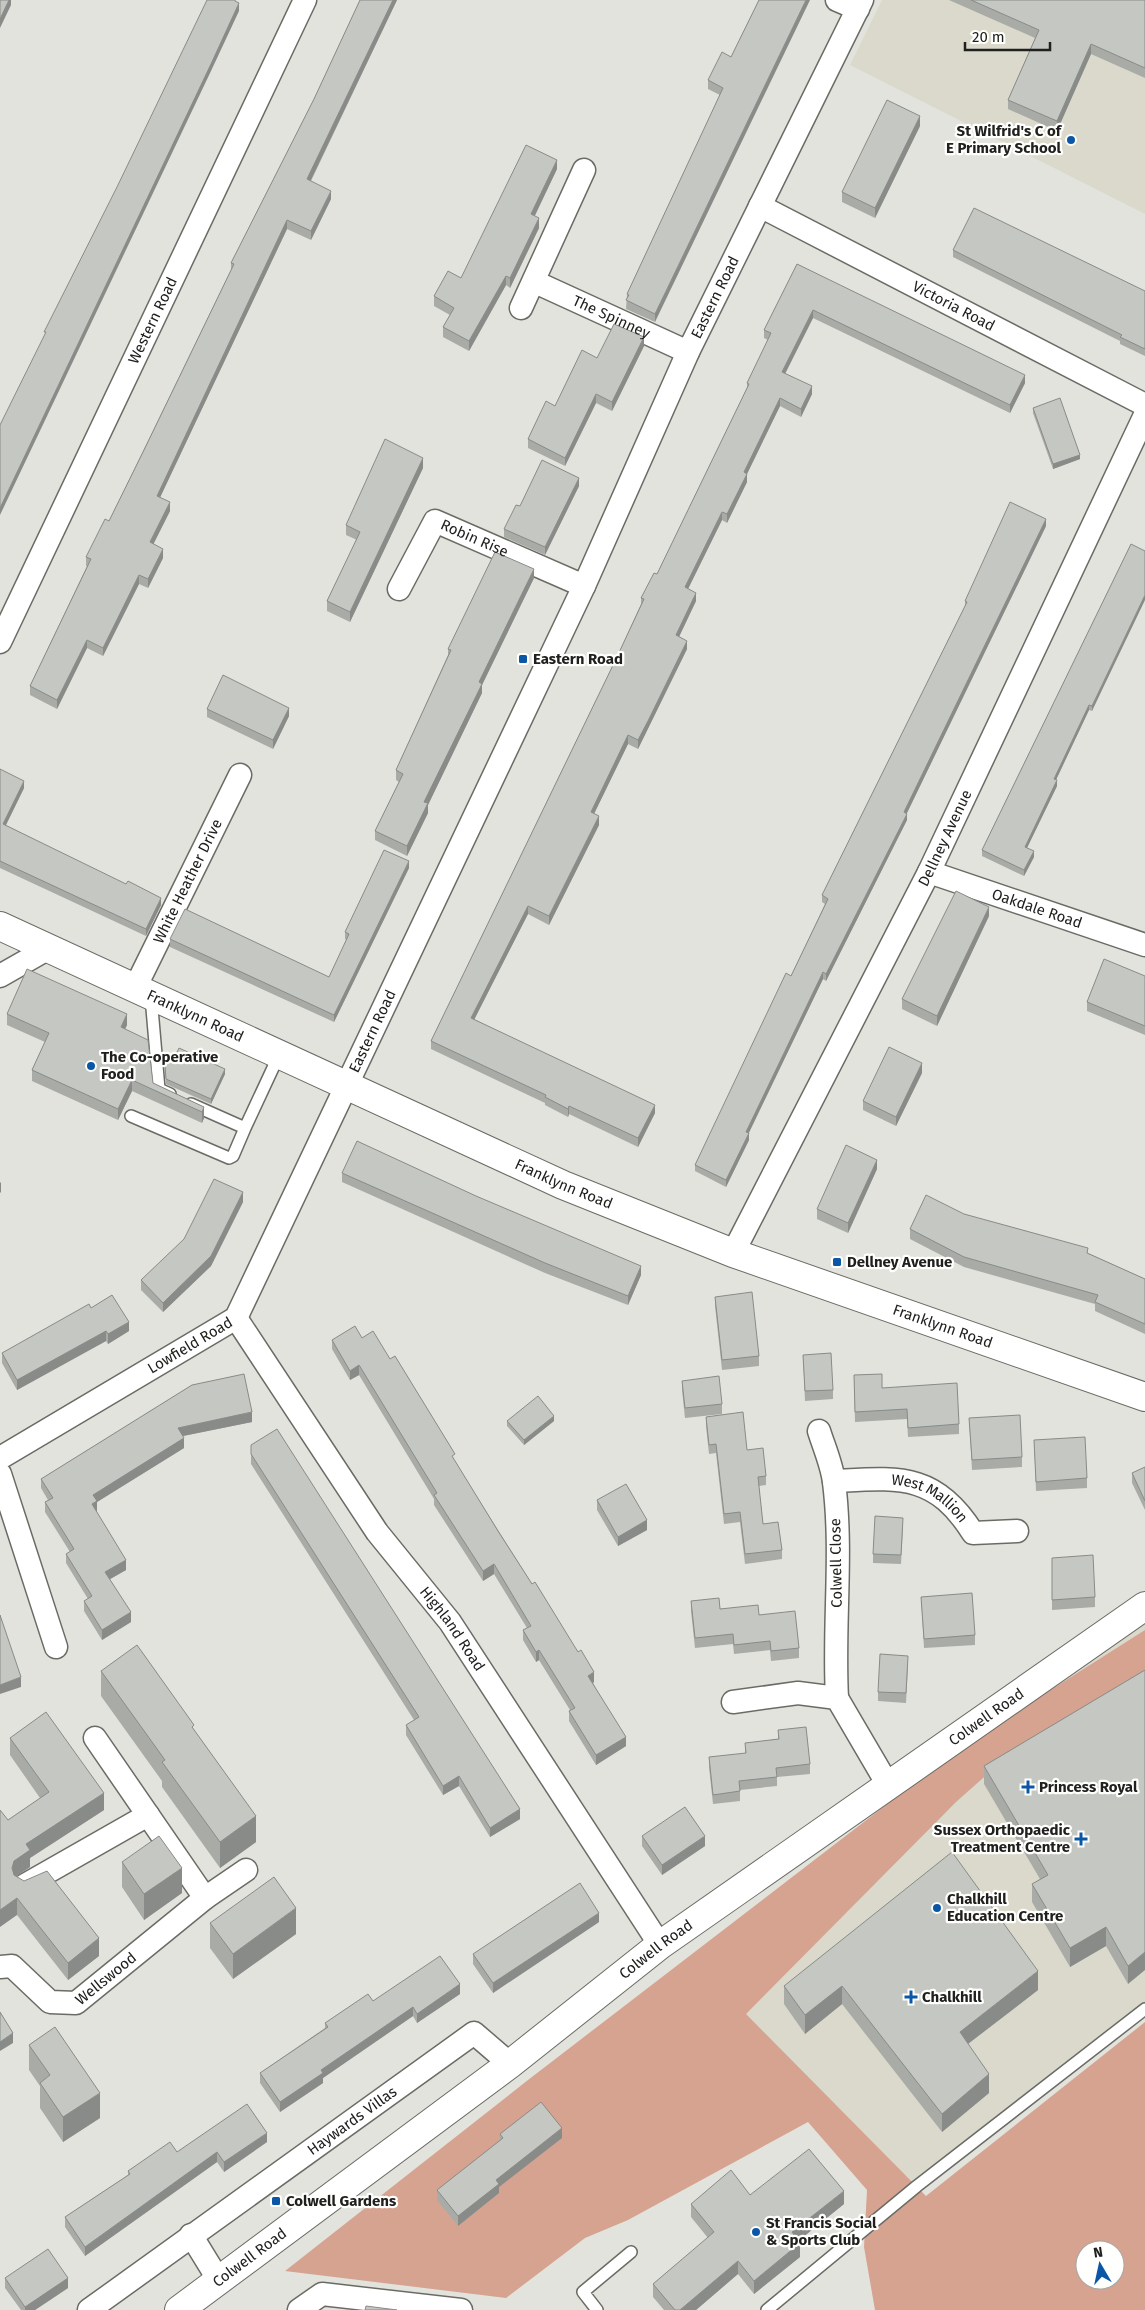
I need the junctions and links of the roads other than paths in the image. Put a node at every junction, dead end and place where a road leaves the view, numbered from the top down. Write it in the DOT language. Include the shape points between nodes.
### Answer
graph roads {
  1 [pos="305,0"];
  2 [pos="837,0"];
  3 [pos="860,5"];
  4 [pos="584,170"];
  5 [pos="760,206"];
  6 [pos="535,282"];
  7 [pos="521,308"];
  8 [pos="688,352"];
  9 [pos="1145,405"];
  10 [pos="1145,416"];
  11 [pos="584,586"];
  12 [pos="399,589"];
  13 [pos="0,642"];
  14 [pos="240,775"];
  15 [pos="929,872"];
  16 [pos="0,926"];
  17 [pos="1145,946"];
  18 [pos="49,948"];
  19 [pos="0,976"];
  20 [pos="143,992"];
  21 [pos="279,1054"];
  22 [pos="347,1086"];
  23 [pos="131,1116"];
  24 [pos="245,1128"];
  25 [pos="733,1253"];
  26 [pos="236,1318"];
  27 [pos="1145,1398"];
  28 [pos="820,1430"];
  29 [pos="0,1458"];
  30 [pos="0,1474"];
  31 [pos="834,1481"];
  32 [pos="1017,1531"];
  33 [pos="1145,1606"];
  34 [pos="56,1647"];
  35 [pos="837,1698"];
  36 [pos="733,1702"];
  37 [pos="95,1738"];
  38 [pos="888,1785"];
  39 [pos="148,1815"];
  40 [pos="246,1870"];
  41 [pos="25,1884"];
  42 [pos="205,1898"];
  43 [pos="660,1945"];
  44 [pos="0,1967"];
  45 [pos="1145,2009"];
  46 [pos="510,2064"];
  47 [pos="191,2236"];
  48 [pos="631,2252"];
  49 [pos="218,2279"];
  50 [pos="89,2310"];
  51 [pos="178,2310"];
  52 [pos="299,2310"];
  53 [pos="461,2310"];
  54 [pos="597,2310"];
  55 [pos="767,2310"];
  1 -- 13 [label="street, Western Road"];
  2 -- 3 [label="street"];
  3 -- 5 [label="street, Eastern Road"];
  4 -- 6 [label="street"];
  5 -- 8 [label="street, Eastern Road"];
  5 -- 9 [label="street, Victoria Road"];
  6 -- 7 [label="street"];
  6 -- 8 [label="street, The Spinney"];
  8 -- 11 [label="street, Eastern Road"];
  10 -- 15 [label="street, Dellney Avenue"];
  11 -- 12 [label="street, Robin Rise" via="435,520"];
  11 -- 22 [label="street, Eastern Road"];
  14 -- 20 [label="street, White Heather Drive"];
  15 -- 17 [label="street, Oakdale Road"];
  15 -- 25 [label="street, Dellney Avenue"];
  16 -- 18 [label="main road, Franklynn Road"];
  18 -- 19 [label="street"];
  18 -- 20 [label="main road, Franklynn Road"];
  20 -- 21 [label="main road, Franklynn Road"];
  20 -- 24 [label="lane" via="159,1090"];
  21 -- 22 [label="main road, Franklynn Road"];
  21 -- 24 [label="lane"];
  22 -- 25 [label="main road, Franklynn Road" via="563,1185"];
  22 -- 26 [label="street, Lowfield Road"];
  23 -- 24 [label="lane" via="229,1158 233,1156"];
  25 -- 27 [label="main road, Franklynn Road"];
  26 -- 29 [label="street, Lowfield Road"];
  26 -- 43 [label="street, Highland Road" via="377,1532 450,1622"];
  28 -- 31 [label="street, Colwell Close"];
  30 -- 34 [label="street"];
  31 -- 32 [label="street, West Mallion" via="898,1478 940,1493 960,1511 973,1533"];
  31 -- 35 [label="street, Colwell Close" via="839,1565 835,1654"];
  33 -- 38 [label="main road, Colwell Road"];
  35 -- 36 [label="street" via="798,1693"];
  35 -- 38 [label="street, Colwell Close"];
  37 -- 39 [label="street"];
  38 -- 43 [label="main road, Colwell Road"];
  39 -- 41 [label="street"];
  39 -- 42 [label="street"];
  40 -- 42 [label="street, Wellswood"];
  42 -- 44 [label="street, Wellswood" via="76,2003 50,2002 12,1966"];
  43 -- 46 [label="main road, Colwell Road"];
  45 -- 55 [label="lane" via="917,2186"];
  46 -- 47 [label="street, Haywards Villas" via="474,2033"];
  46 -- 49 [label="main road, Colwell Road"];
  47 -- 49 [label="street"];
  47 -- 50 [label="street, Haywards Villas"];
  48 -- 54 [label="lane" via="584,2292"];
  49 -- 51 [label="main road, Colwell Road"];
  52 -- 53 [label="street" via="322,2294"];
}
